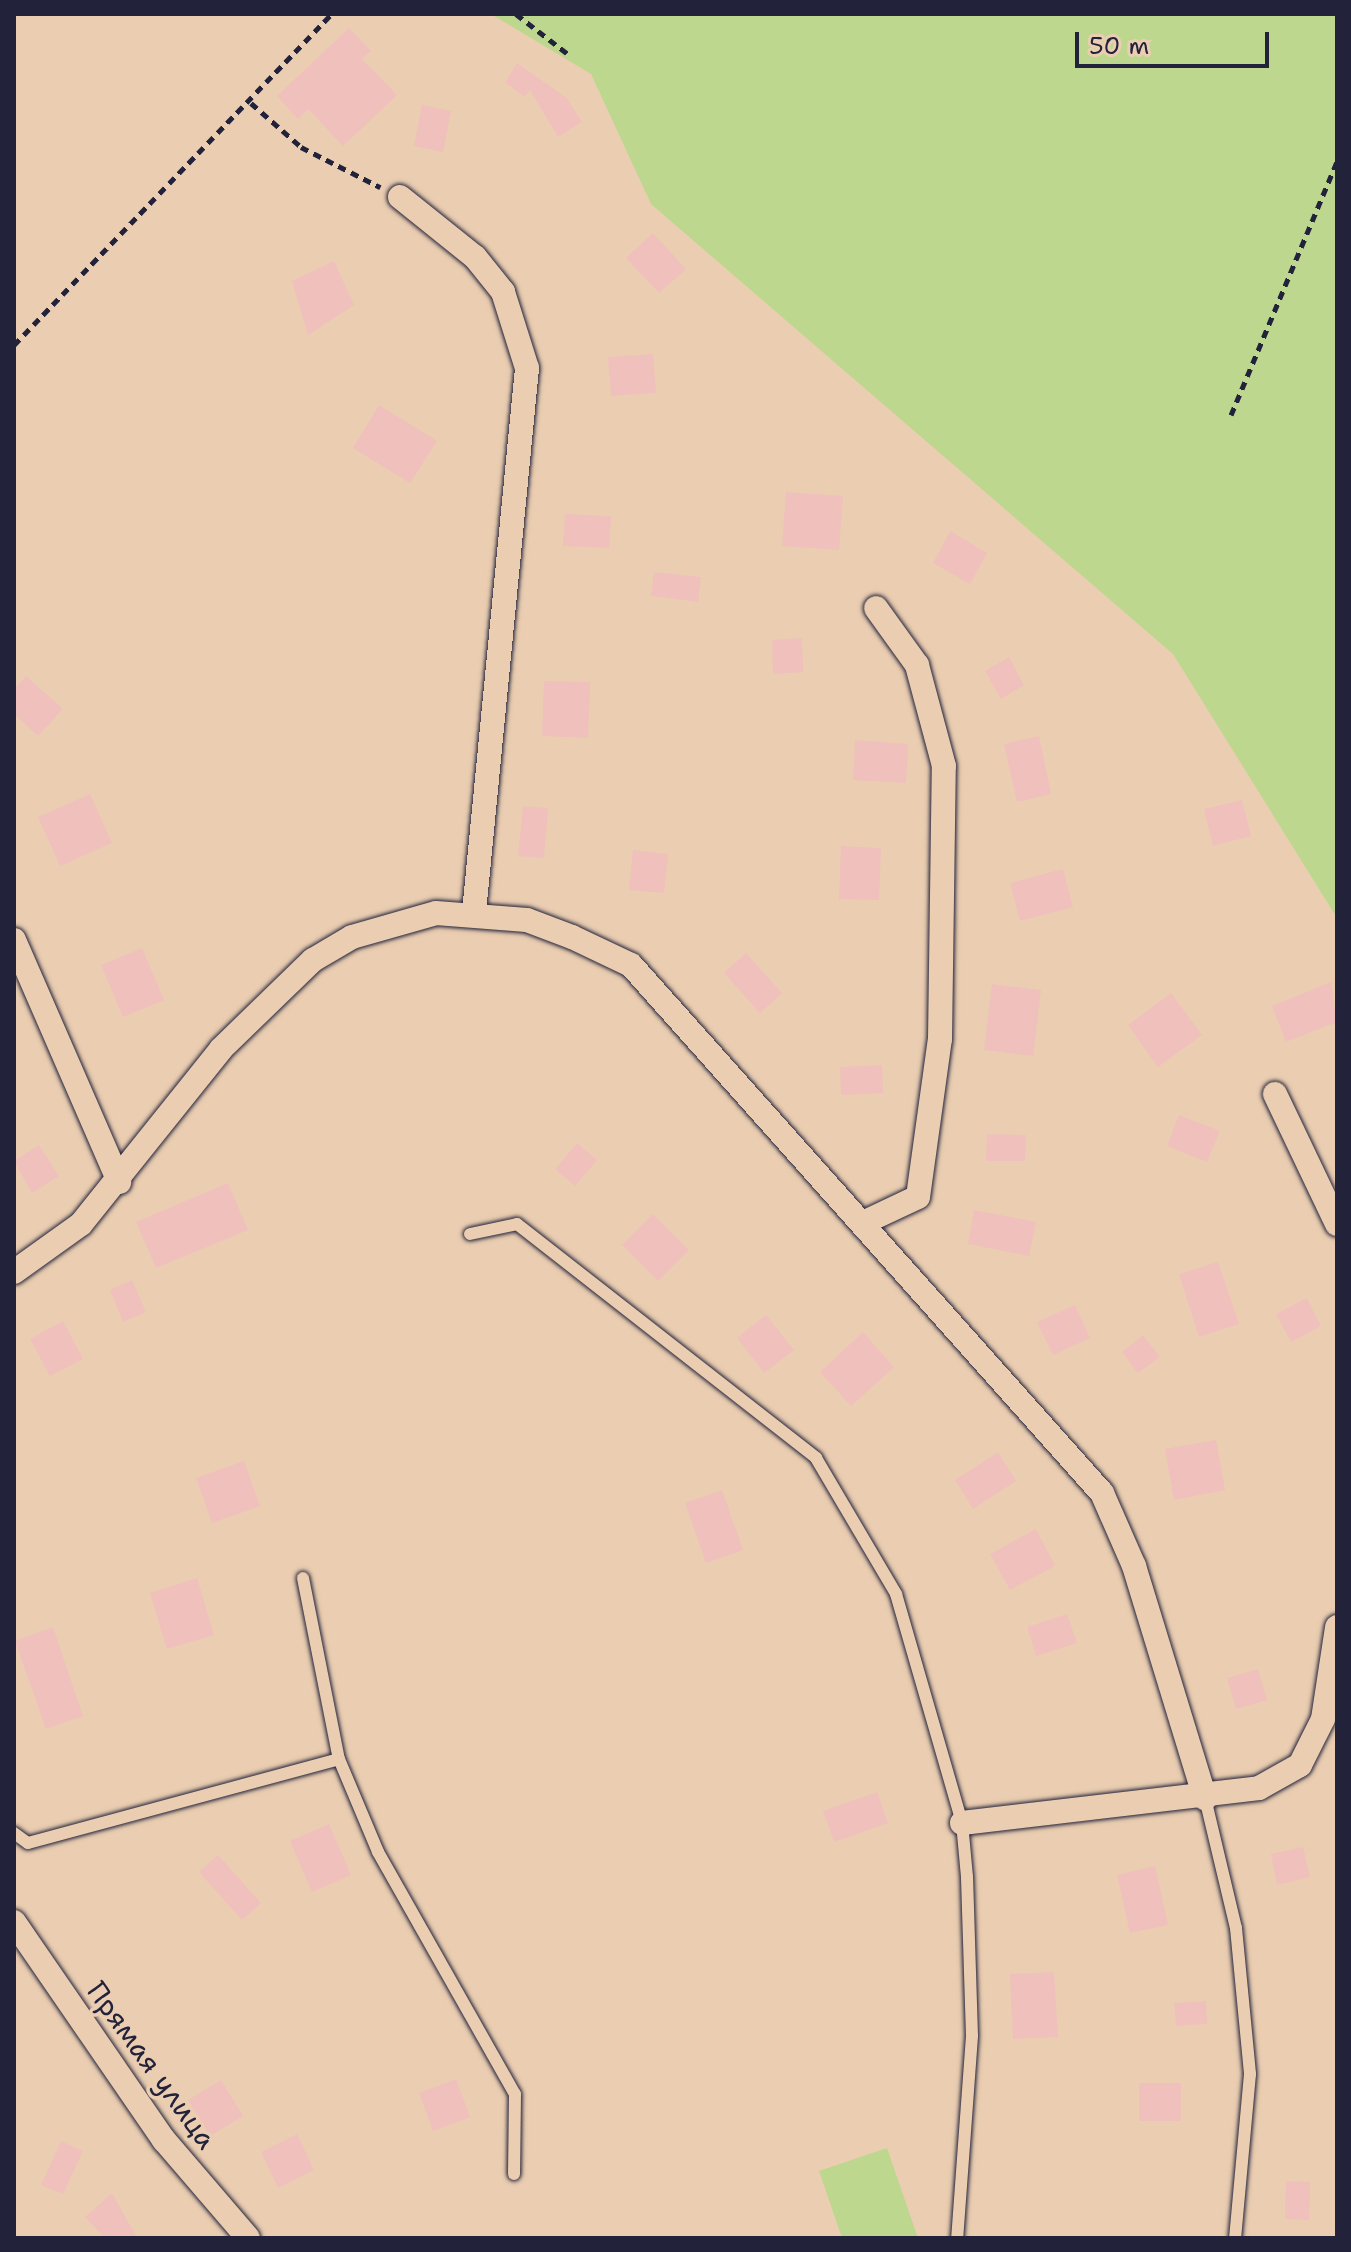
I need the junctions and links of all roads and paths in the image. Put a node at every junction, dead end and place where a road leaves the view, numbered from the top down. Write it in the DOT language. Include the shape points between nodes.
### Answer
graph roads {
  1 [pos="331,14"];
  2 [pos="516,14"];
  3 [pos="568,54"];
  4 [pos="251,103"];
  5 [pos="1337,161"];
  6 [pos="400,197"];
  7 [pos="14,345"];
  8 [pos="1231,415"];
  9 [pos="876,608"];
  10 [pos="474,912"];
  11 [pos="14,940"];
  12 [pos="1275,1094"];
  13 [pos="119,1182"];
  14 [pos="867,1221"];
  15 [pos="1337,1224"];
  16 [pos="470,1234"];
  17 [pos="14,1272"];
  18 [pos="303,1578"];
  19 [pos="1337,1627"];
  20 [pos="339,1759"];
  21 [pos="1205,1798"];
  22 [pos="962,1823"];
  23 [pos="14,1833"];
  24 [pos="14,1922"];
  25 [pos="514,2174"];
  26 [pos="248,2238"];
  27 [pos="957,2238"];
  28 [pos="1235,2238"];
  1 -- 4 [label="path"];
  2 -- 3 [label="path"];
  4 -- 6 [label="path" via="301,147"];
  4 -- 7 [label="path"];
  5 -- 8 [label="path"];
  6 -- 10 [label="street" via="475,257 503,292 527,368"];
  9 -- 14 [label="street" via="917,665 944,766 940,1039 918,1197"];
  10 -- 13 [label="street" via="395,921 313,960 221,1049"];
  10 -- 14 [label="street" via="527,920 631,965"];
  11 -- 13 [label="street"];
  12 -- 15 [label="street"];
  13 -- 17 [label="street" via="81,1224"];
  14 -- 21 [label="street" via="1102,1493 1134,1566"];
  16 -- 22 [label="lane" via="517,1224 816,1458 896,1594"];
  18 -- 20 [label="lane"];
  19 -- 21 [label="street" via="1323,1719 1300,1765 1259,1788"];
  20 -- 23 [label="lane" via="28,1843"];
  20 -- 25 [label="lane" via="378,1852 515,2094"];
  21 -- 22 [label="street"];
  21 -- 28 [label="lane" via="1236,1928 1250,2074"];
  22 -- 27 [label="lane" via="972,2036"];
  24 -- 26 [label="street, Прямая улица" via="164,2140"];
}
